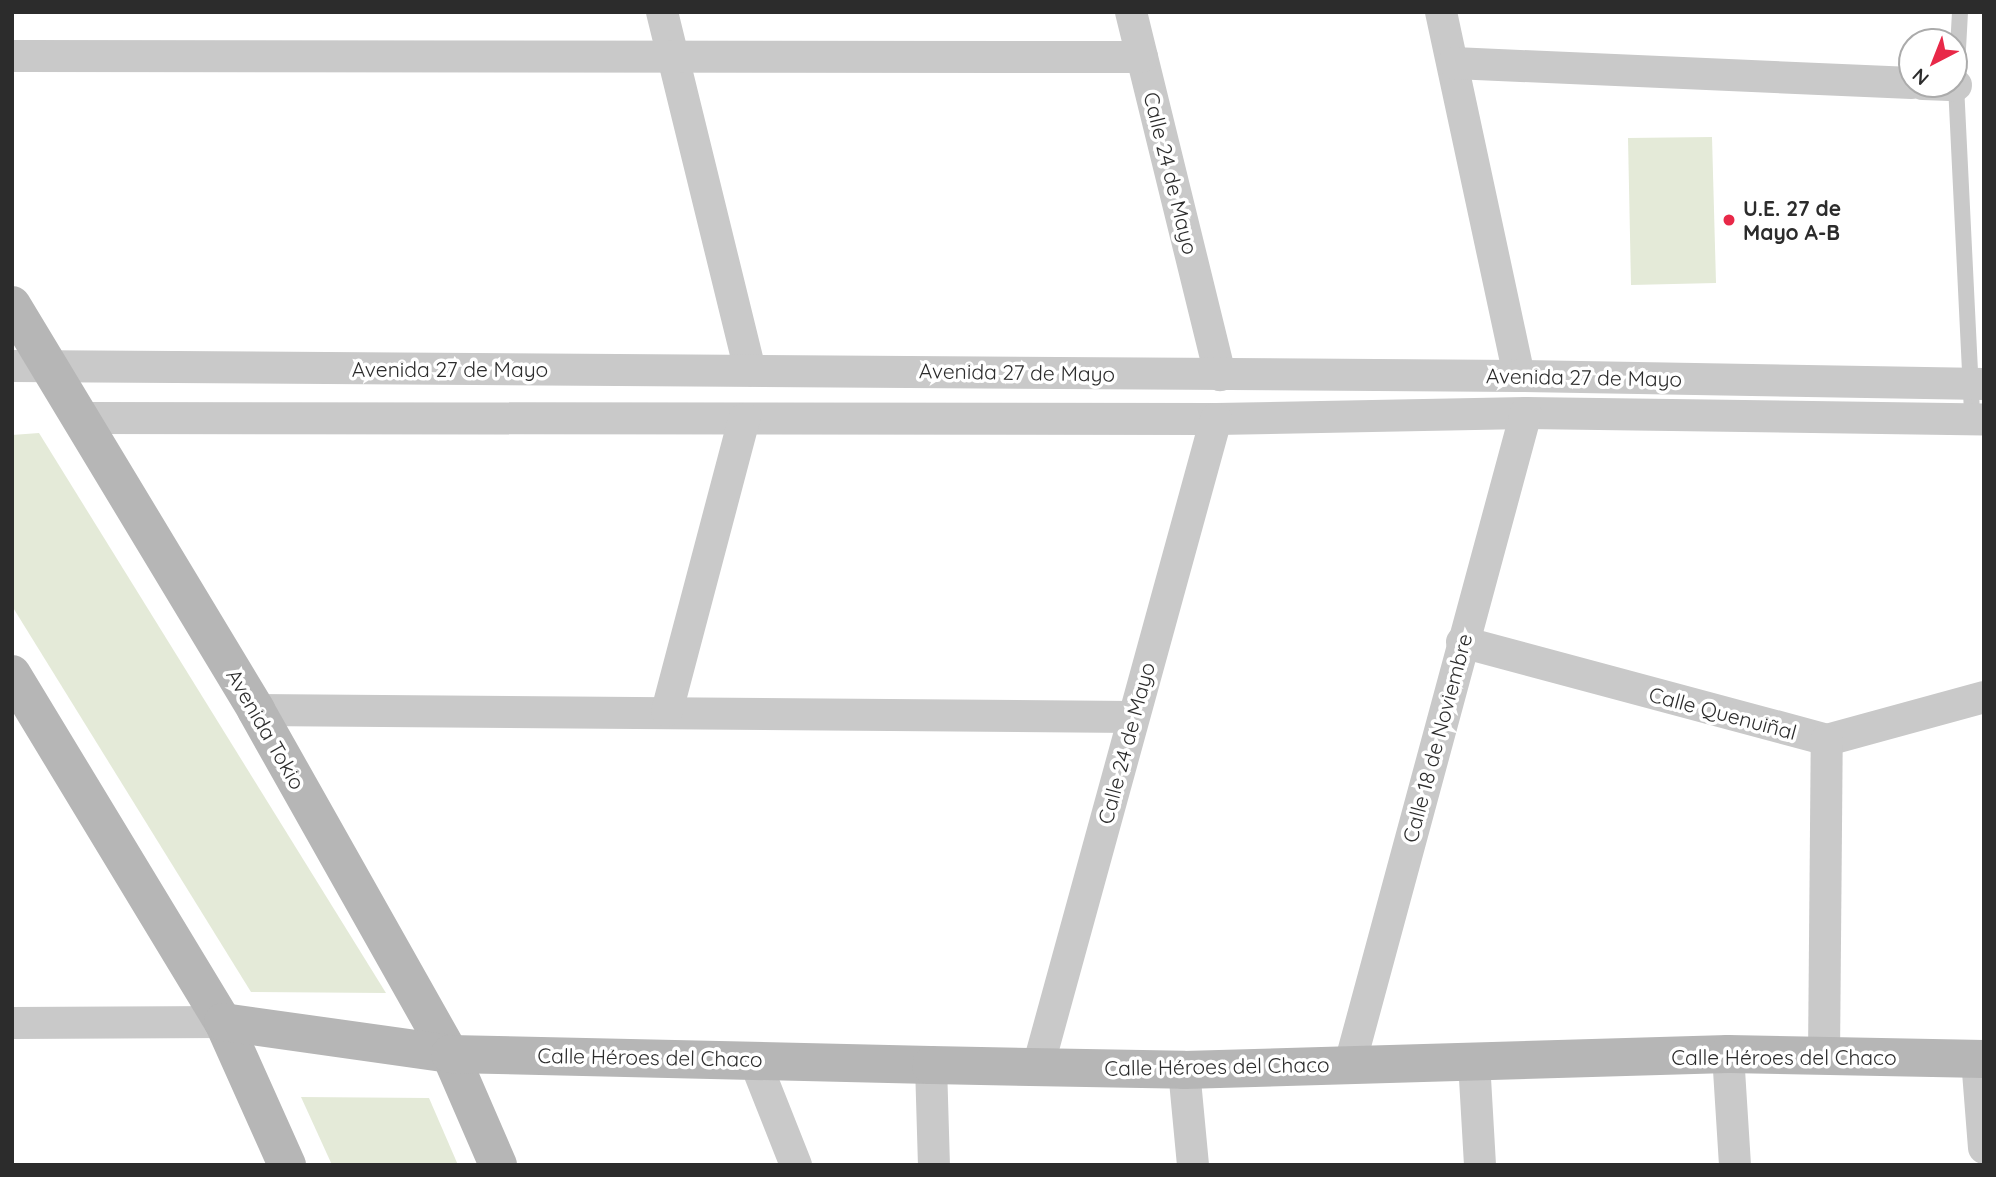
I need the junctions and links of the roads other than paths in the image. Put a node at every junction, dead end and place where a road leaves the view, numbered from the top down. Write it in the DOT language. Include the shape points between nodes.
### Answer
graph roads {
  1 [pos="662,12"];
  2 [pos="1131,12"];
  3 [pos="1441,12"];
  4 [pos="674,54"];
  5 [pos="12,56"];
  6 [pos="1142,57"];
  7 [pos="1454,63"];
  8 [pos="1898,82"];
  9 [pos="1957,98"];
  10 [pos="12,305"];
  11 [pos="12,366"];
  12 [pos="51,368"];
  13 [pos="750,369"];
  14 [pos="1220,374"];
  15 [pos="1519,376"];
  16 [pos="1978,383"];
  17 [pos="1525,413"];
  18 [pos="79,418"];
  19 [pos="1978,418"];
  20 [pos="744,419"];
  21 [pos="1216,419"];
  22 [pos="1462,642"];
  23 [pos="12,674"];
  24 [pos="1984,697"];
  25 [pos="256,710"];
  26 [pos="667,711"];
  27 [pos="1133,717"];
  28 [pos="1827,740"];
  29 [pos="223,1022"];
  30 [pos="12,1023"];
  31 [pos="1728,1054"];
  32 [pos="450,1055"];
  33 [pos="1824,1056"];
  34 [pos="754,1059"];
  35 [pos="1981,1059"];
  36 [pos="1474,1061"];
  37 [pos="1350,1064"];
  38 [pos="930,1065"];
  39 [pos="1038,1067"];
  40 [pos="1184,1070"];
  41 [pos="1984,1148"];
  42 [pos="287,1165"];
  43 [pos="498,1165"];
  44 [pos="796,1165"];
  45 [pos="934,1165"];
  46 [pos="1193,1165"];
  47 [pos="1480,1165"];
  48 [pos="1735,1165"];
  1 -- 4 [label="street"];
  2 -- 6 [label="street, Calle 24 de Mayo"];
  3 -- 7 [label="street"];
  4 -- 5 [label="street"];
  4 -- 6 [label="street"];
  4 -- 13 [label="street"];
  6 -- 14 [label="street, Calle 24 de Mayo"];
  7 -- 8 [label="street"];
  7 -- 15 [label="street"];
  9 -- 16 [label="lane"];
  10 -- 12 [label="street, Avenida Tokio"];
  11 -- 12 [label="street, Avenida 27 de Mayo"];
  12 -- 13 [label="street, Avenida 27 de Mayo"];
  12 -- 18 [label="street, Avenida Tokio"];
  13 -- 14 [label="street, Avenida 27 de Mayo"];
  14 -- 15 [label="street, Avenida 27 de Mayo"];
  15 -- 16 [label="street, Avenida 27 de Mayo"];
  16 -- 19 [label="lane"];
  17 -- 19 [label="street, Avenida 27 de Mayo"];
  17 -- 21 [label="street, Avenida 27 de Mayo"];
  17 -- 22 [label="street, Calle 18 de Noviembre"];
  18 -- 20 [label="street, Avenida 27 de Mayo"];
  18 -- 25 [label="street, Avenida Tokio"];
  20 -- 21 [label="street, Avenida 27 de Mayo"];
  20 -- 26 [label="street"];
  21 -- 27 [label="street, Calle 24 de Mayo"];
  22 -- 28 [label="street, Calle Quenuiñal"];
  22 -- 37 [label="street, Calle 18 de Noviembre"];
  23 -- 29 [label="street"];
  24 -- 28 [label="street, Calle Quenuiñal"];
  25 -- 26 [label="street"];
  25 -- 32 [label="street, Avenida Tokio"];
  26 -- 27 [label="street"];
  27 -- 39 [label="street, Calle 24 de Mayo"];
  28 -- 33 [label="street"];
  29 -- 30 [label="street"];
  29 -- 32 [label="street, Calle Héroes del Chaco"];
  29 -- 42 [label="street"];
  31 -- 33 [label="street, Calle Héroes del Chaco"];
  31 -- 36 [label="street, Calle Héroes del Chaco"];
  31 -- 48 [label="street"];
  32 -- 34 [label="street, Calle Héroes del Chaco"];
  32 -- 43 [label="street, Avenida Tokio"];
  33 -- 35 [label="street, Calle Héroes del Chaco"];
  34 -- 38 [label="street, Calle Héroes del Chaco"];
  34 -- 44 [label="street"];
  35 -- 41 [label="street"];
  36 -- 37 [label="street, Calle Héroes del Chaco"];
  36 -- 47 [label="street"];
  37 -- 40 [label="street, Calle Héroes del Chaco"];
  38 -- 39 [label="street, Calle Héroes del Chaco"];
  38 -- 45 [label="street"];
  39 -- 40 [label="street, Calle Héroes del Chaco"];
  40 -- 46 [label="street"];
}
